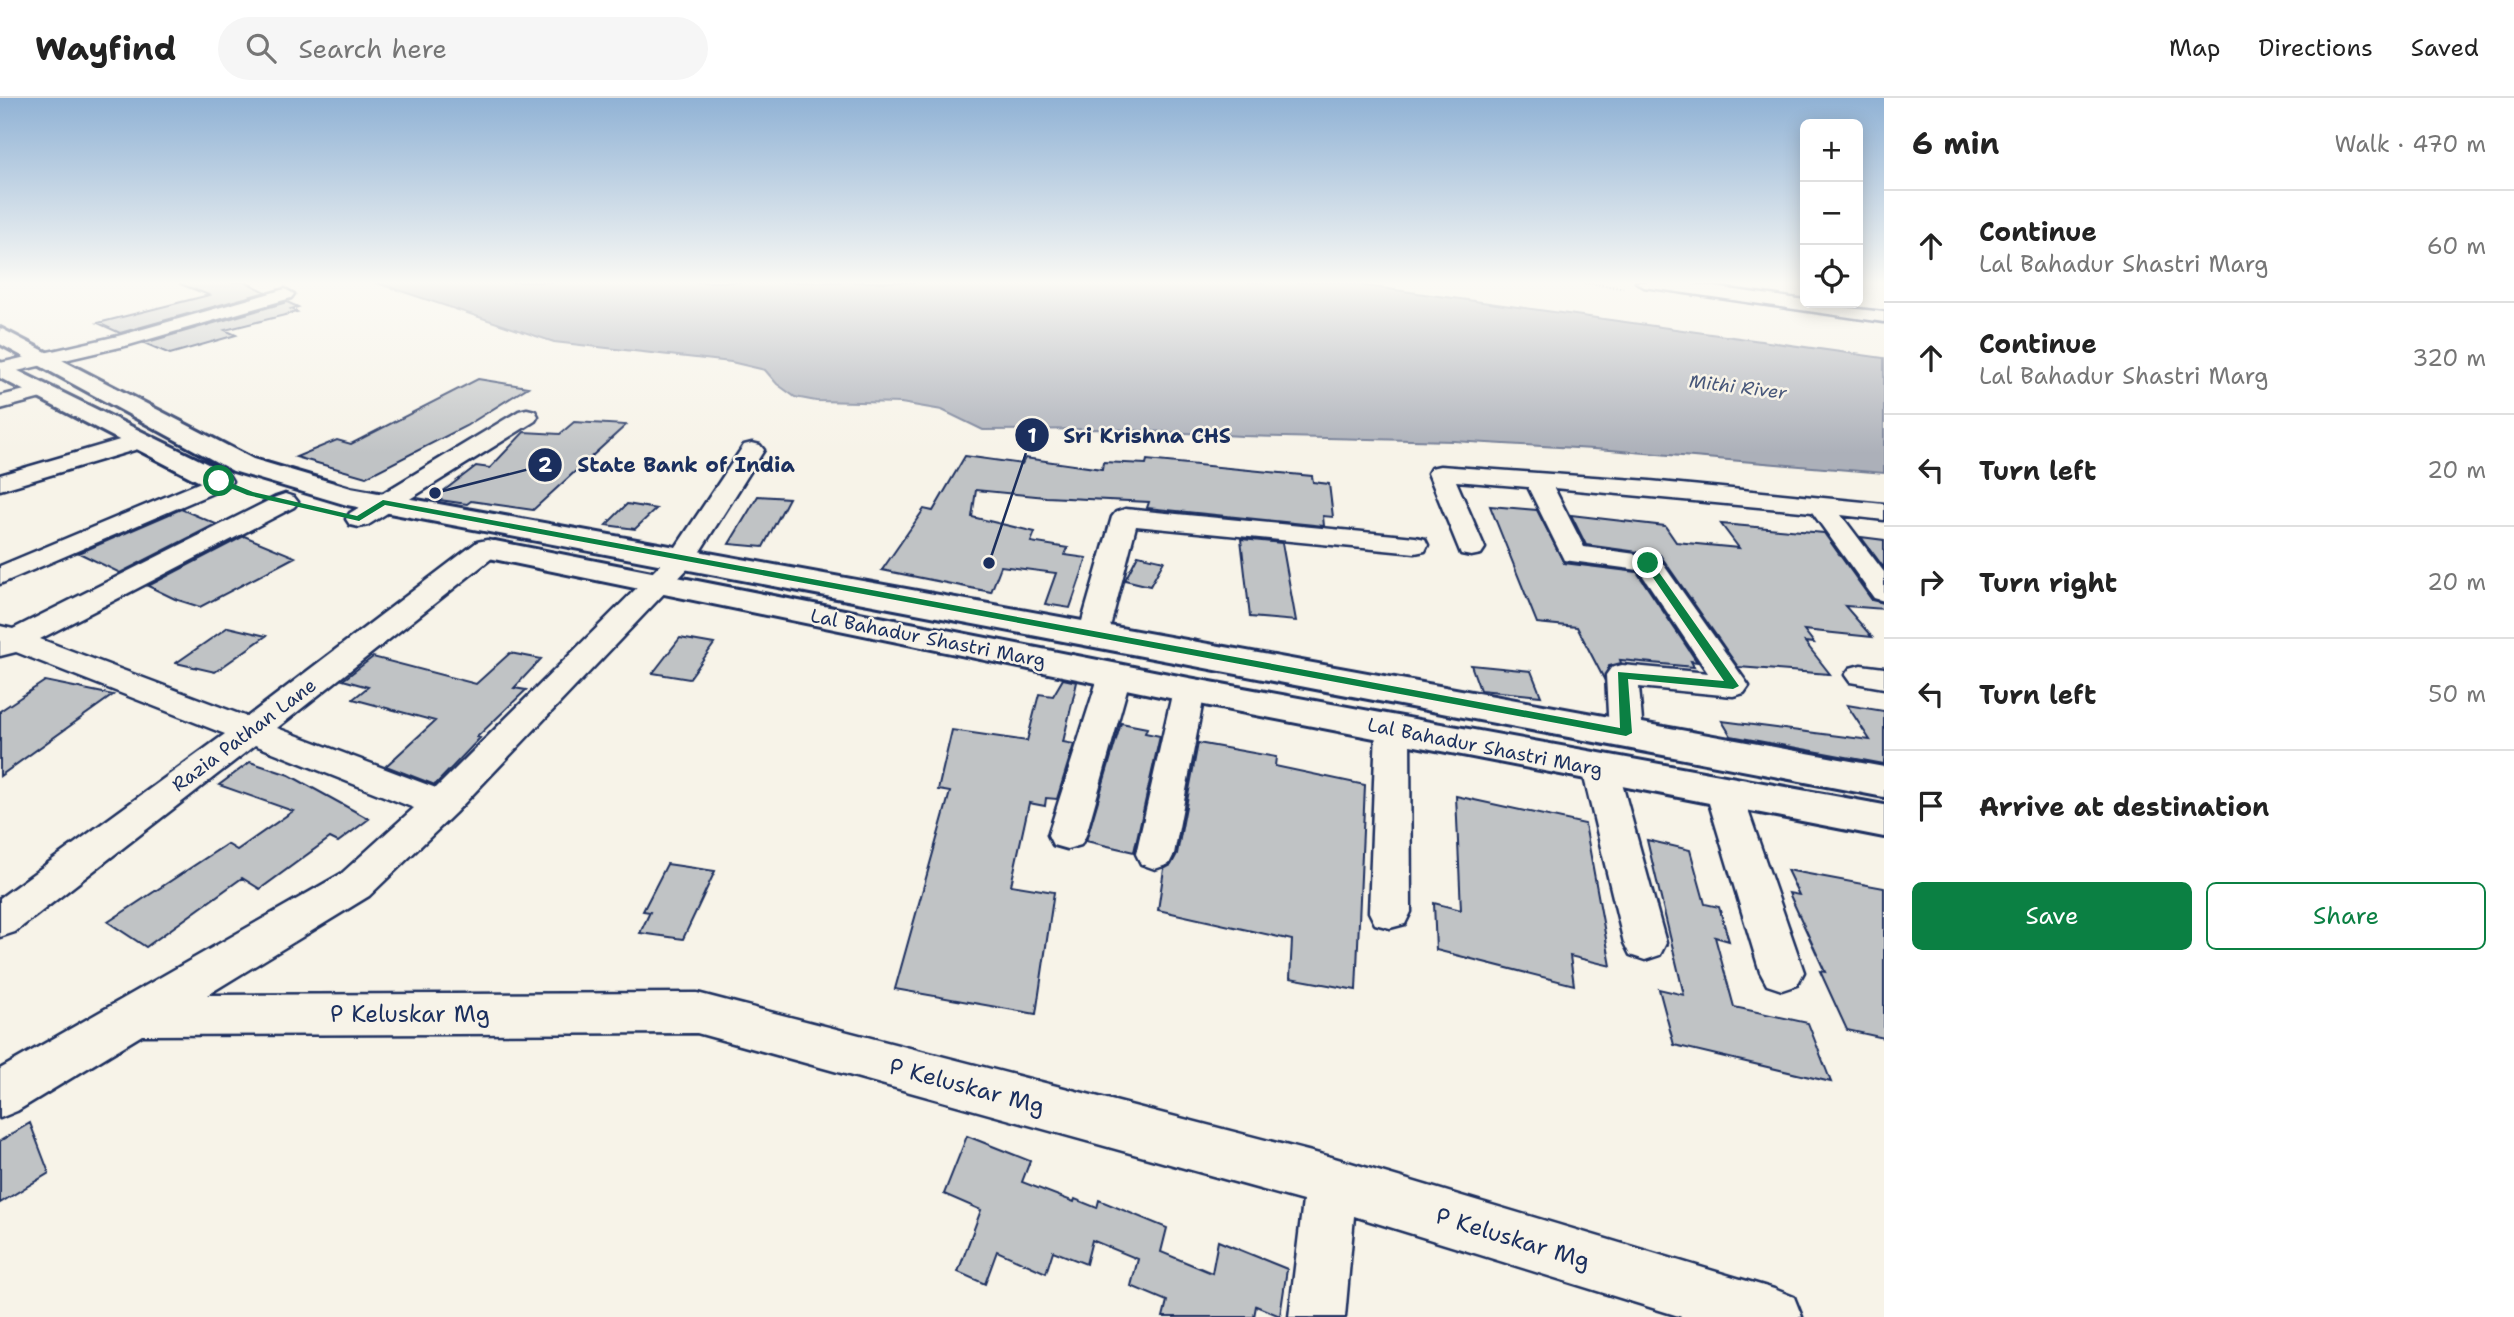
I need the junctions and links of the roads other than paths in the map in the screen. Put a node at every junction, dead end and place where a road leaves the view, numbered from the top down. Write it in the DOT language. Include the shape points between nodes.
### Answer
graph roads {
  1 [pos="8,339"];
  2 [pos="129,339"];
  3 [pos="44,357"];
  4 [pos="0,369"];
  5 [pos="42,392"];
  6 [pos="0,403"];
  7 [pos="527,416"];
  8 [pos="140,441"];
  9 [pos="752,450"];
  10 [pos="1537,480"];
  11 [pos="219,481"];
  12 [pos="0,483"];
  13 [pos="285,502"];
  14 [pos="1820,505"];
  15 [pos="371,511"];
  16 [pos="1884,512"];
  17 [pos="1415,545"];
  18 [pos="487,548"];
  19 [pos="1471,548"];
  20 [pos="669,571"];
  21 [pos="0,576"];
  22 [pos="1884,592"];
  23 [pos="1093,635"];
  24 [pos="4,641"];
  25 [pos="1115,675"];
  26 [pos="1189,690"];
  27 [pos="1394,729"];
  28 [pos="250,732"];
  29 [pos="1638,735"];
  30 [pos="1600,769"];
  31 [pos="1884,782"];
  32 [pos="1671,783"];
  33 [pos="1724,793"];
  34 [pos="442,804"];
  35 [pos="1884,821"];
  36 [pos="1067,835"];
  37 [pos="1154,853"];
  38 [pos="1390,912"];
  39 [pos="0,920"];
  40 [pos="1646,943"];
  41 [pos="1782,972"];
  42 [pos="137,1016"];
  43 [pos="0,1096"];
  44 [pos="1331,1183"];
  45 [pos="1317,1317"];
  46 [pos="1774,1317"];
  1 -- 3 [label="main road, Lal Bahadur Shastri Marg"];
  2 -- 3 [label="street"];
  3 -- 4 [label="street"];
  3 -- 15 [label="main road, Lal Bahadur Shastri Marg" via="243,465 347,496"];
  4 -- 5 [label="main road, Lal Bahadur Shastri Marg"];
  5 -- 6 [label="street"];
  5 -- 8 [label="main road, Lal Bahadur Shastri Marg"];
  7 -- 15 [label="street"];
  8 -- 11 [label="main road, Lal Bahadur Shastri Marg"];
  8 -- 12 [label="street"];
  9 -- 20 [label="street"];
  10 -- 14 [label="street"];
  10 -- 19 [label="street" via="1440,473"];
  10 -- 29 [label="street" via="1574,554 1648,563 1733,686 1622,675"];
  11 -- 13 [label="main road, Lal Bahadur Shastri Marg"];
  11 -- 21 [label="street"];
  13 -- 15 [label="main road, Lal Bahadur Shastri Marg"];
  13 -- 24 [label="street"];
  14 -- 16 [label="street"];
  14 -- 22 [label="street"];
  15 -- 18 [label="main road, Lal Bahadur Shastri Marg"];
  15 -- 20 [label="main road, Lal Bahadur Shastri Marg"];
  17 -- 23 [label="street" via="1125,517"];
  18 -- 20 [label="main road, Lal Bahadur Shastri Marg"];
  18 -- 28 [label="street, Razia Pathan Lane"];
  20 -- 23 [label="main road, Lal Bahadur Shastri Marg"];
  20 -- 25 [label="main road, Lal Bahadur Shastri Marg"];
  20 -- 34 [label="street"];
  23 -- 29 [label="main road, Lal Bahadur Shastri Marg"];
  24 -- 28 [label="street" via="135,685"];
  25 -- 26 [label="main road, Lal Bahadur Shastri Marg"];
  25 -- 36 [label="street"];
  26 -- 27 [label="main road, Lal Bahadur Shastri Marg"];
  26 -- 37 [label="street"];
  27 -- 30 [label="main road, Lal Bahadur Shastri Marg"];
  27 -- 38 [label="street"];
  28 -- 34 [label="street"];
  28 -- 39 [label="street, Razia Pathan Lane"];
  29 -- 31 [label="main road, Lal Bahadur Shastri Marg"];
  29 -- 32 [label="main road"];
  30 -- 32 [label="main road, Lal Bahadur Shastri Marg"];
  30 -- 40 [label="street"];
  32 -- 33 [label="main road, Lal Bahadur Shastri Marg"];
  33 -- 35 [label="main road, Lal Bahadur Shastri Marg"];
  33 -- 41 [label="street"];
  34 -- 42 [label="street" via="355,885"];
  42 -- 43 [label="street"];
  42 -- 44 [label="street, P Keluskar Mg" via="698,1013"];
  44 -- 45 [label="street"];
  44 -- 46 [label="street, P Keluskar Mg"];
}
